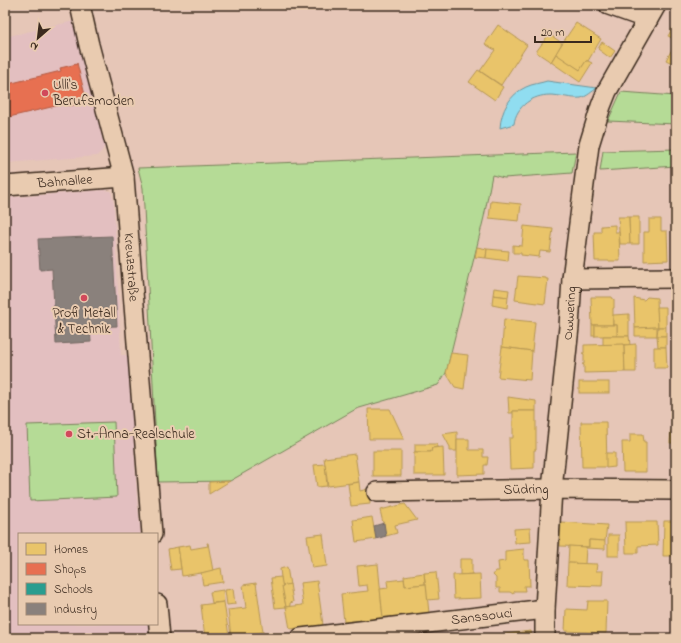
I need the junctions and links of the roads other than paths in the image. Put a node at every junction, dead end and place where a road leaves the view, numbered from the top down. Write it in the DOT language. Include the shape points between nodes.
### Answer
graph roads {
  1 [pos="80,5"];
  2 [pos="609,5"];
  3 [pos="652,12"];
  4 [pos="124,177"];
  5 [pos="5,186"];
  6 [pos="676,278"];
  7 [pos="572,279"];
  8 [pos="552,490"];
  9 [pos="676,490"];
  10 [pos="377,492"];
  11 [pos="152,533"];
  12 [pos="544,609"];
  13 [pos="158,615"];
  14 [pos="160,638"];
  15 [pos="301,638"];
  16 [pos="544,638"];
  1 -- 4 [label="street, Kreuzstraße"];
  2 -- 3 [label="street"];
  3 -- 7 [label="street, Owwering" via="608,91 589,145"];
  4 -- 5 [label="street, Bahnallee"];
  4 -- 11 [label="street, Kreuzstraße"];
  6 -- 7 [label="street"];
  7 -- 8 [label="street, Owwering"];
  8 -- 9 [label="street, Südring"];
  8 -- 10 [label="street, Südring"];
  8 -- 12 [label="street, Owwering"];
  12 -- 15 [label="street, Sanssouci"];
  12 -- 16 [label="street, Owwering"];
  13 -- 14 [label="street"];
}
